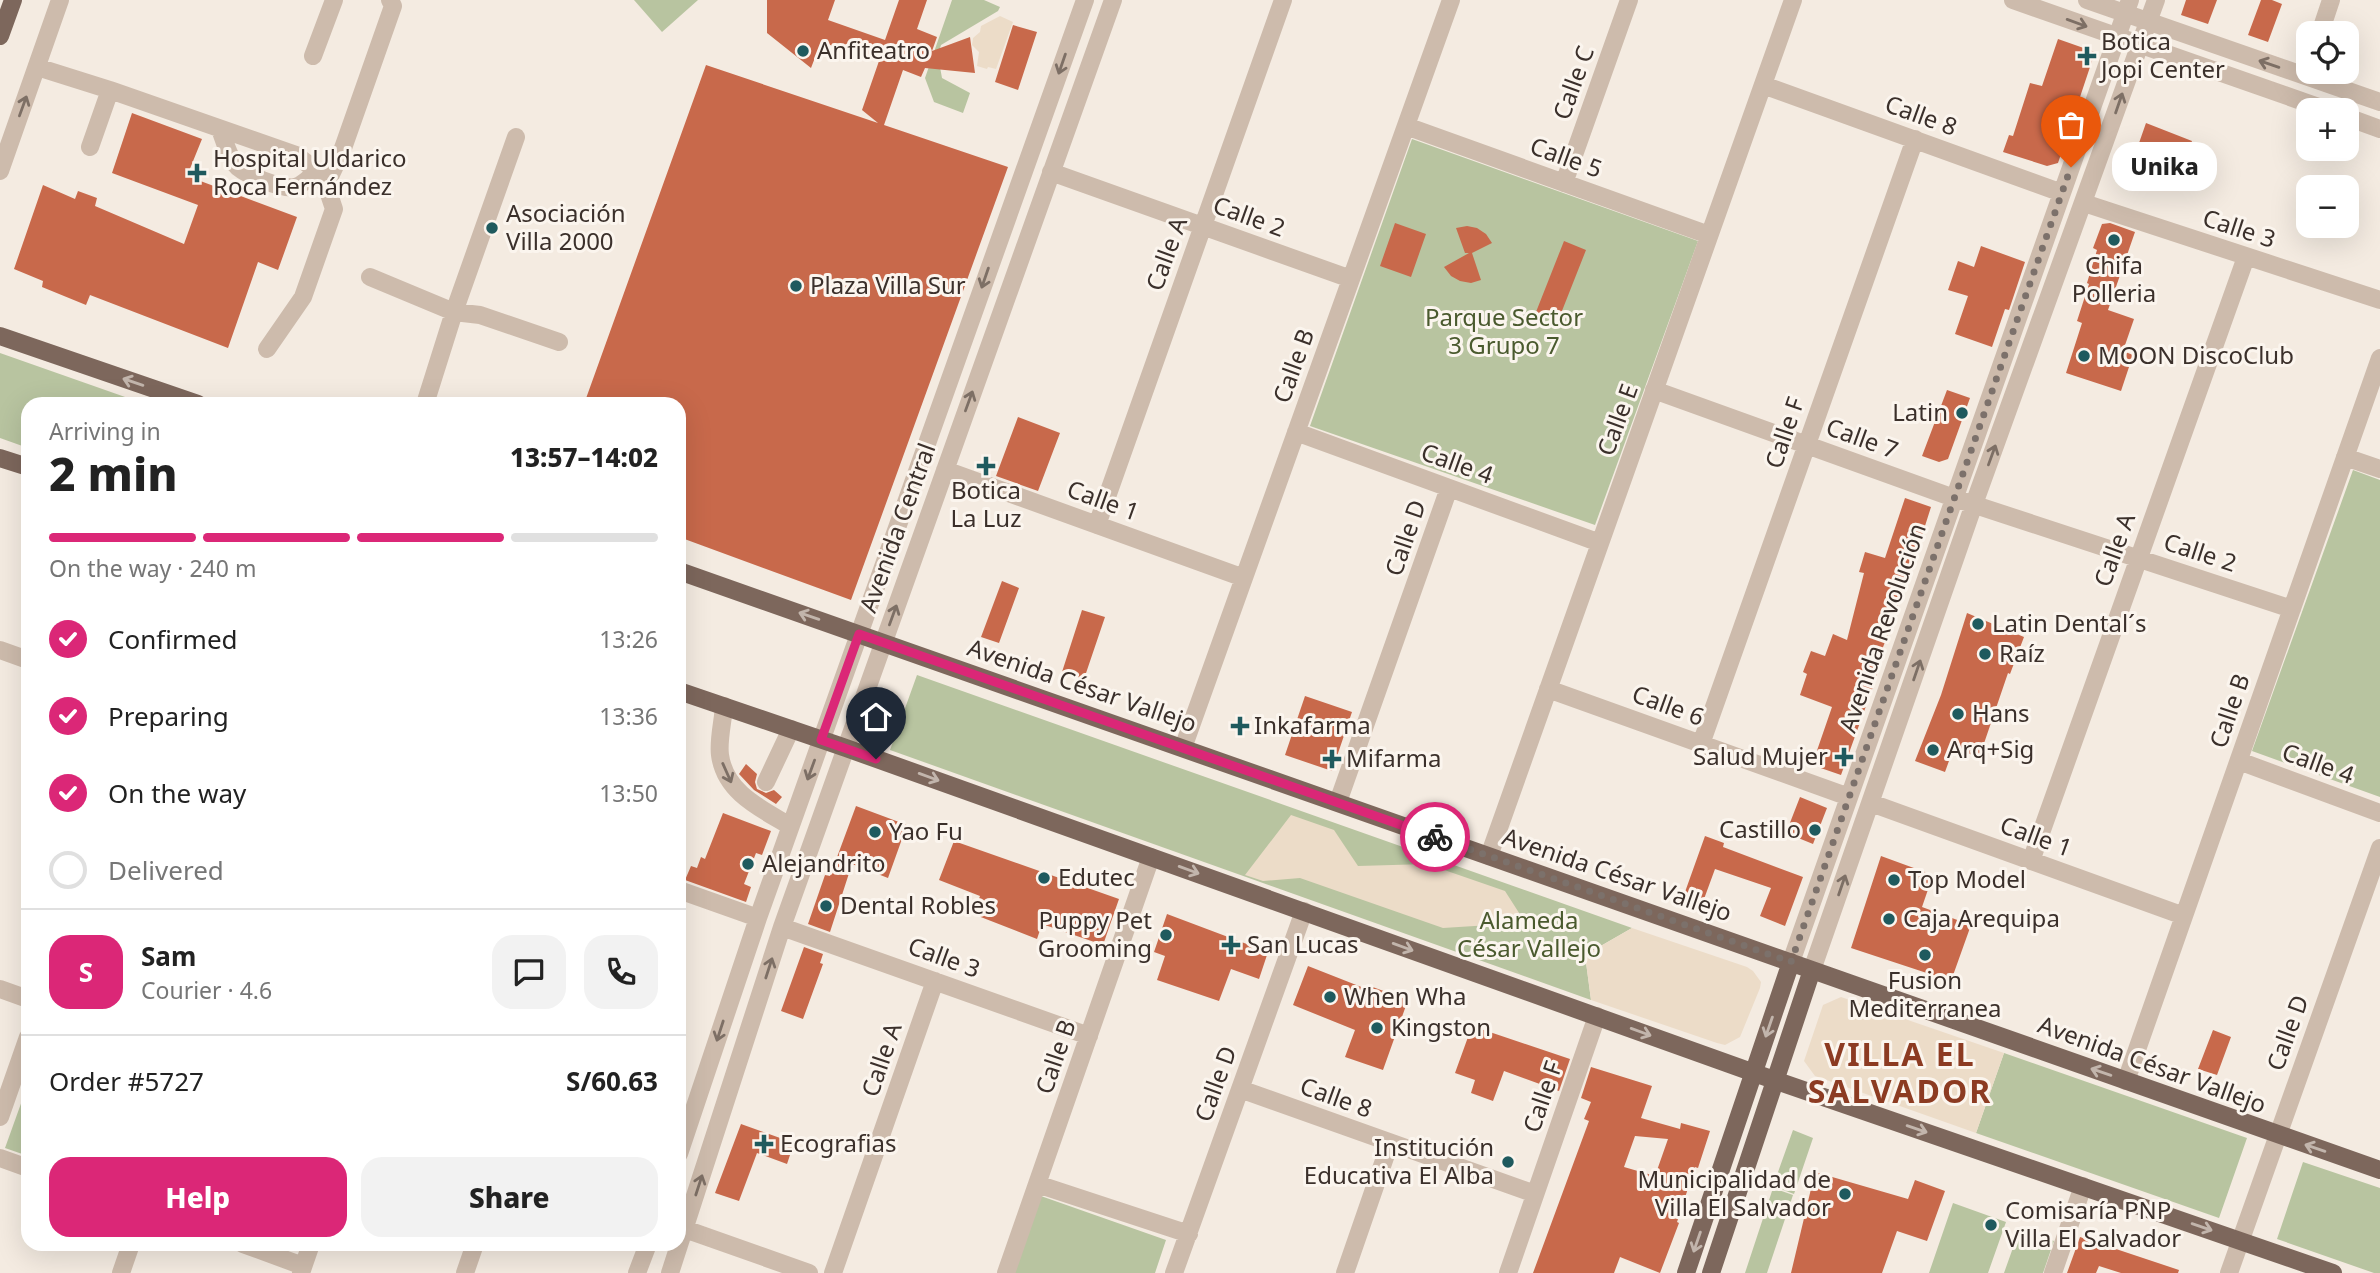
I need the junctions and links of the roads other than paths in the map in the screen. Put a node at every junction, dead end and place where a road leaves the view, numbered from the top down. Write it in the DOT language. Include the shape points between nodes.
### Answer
graph roads {
  1 [pos="13,0"];
  2 [pos="60,0"];
  3 [pos="334,0"];
  4 [pos="390,0"];
  5 [pos="1085,0"];
  6 [pos="1113,0"];
  7 [pos="1283,0"];
  8 [pos="1451,0"];
  9 [pos="1629,0"];
  10 [pos="1793,0"];
  11 [pos="2013,0"];
  12 [pos="2087,0"];
  13 [pos="2156,0"];
  14 [pos="2331,0"];
  15 [pos="2128,7"];
  16 [pos="2324,21"];
  17 [pos="2148,22"];
  18 [pos="0,36"];
  19 [pos="2117,38"];
  20 [pos="2140,46"];
  21 [pos="313,56"];
  22 [pos="37,67"];
  23 [pos="2296,68"];
  24 [pos="2337,84"];
  25 [pos="1763,85"];
  26 [pos="110,90"];
  27 [pos="2296,99"];
  28 [pos="2380,102"];
  29 [pos="2359,121"];
  30 [pos="1406,126"];
  31 [pos="220,129"];
  32 [pos="2380,129"];
  33 [pos="516,136"];
  34 [pos="1915,139"];
  35 [pos="90,147"];
  36 [pos="0,171"];
  37 [pos="1051,172"];
  38 [pos="321,178"];
  39 [pos="1564,183"];
  40 [pos="2062,193"];
  41 [pos="2084,203"];
  42 [pos="1203,226"];
  43 [pos="1709,235"];
  44 [pos="2246,257"];
  45 [pos="370,277"];
  46 [pos="1351,279"];
  47 [pos="2380,300"];
  48 [pos="454,312"];
  49 [pos="0,336"];
  50 [pos="559,342"];
  51 [pos="267,349"];
  52 [pos="2380,358"];
  53 [pos="1654,390"];
  54 [pos="178,397"];
  55 [pos="427,397"];
  56 [pos="1296,432"];
  57 [pos="1807,445"];
  58 [pos="2345,457"];
  59 [pos="0,458"];
  60 [pos="21,465"];
  61 [pos="944,470"];
  62 [pos="2380,470"];
  63 [pos="1449,488"];
  64 [pos="1954,499"];
  65 [pos="1974,504"];
  66 [pos="1097,525"];
  67 [pos="1600,543"];
  68 [pos="2138,559"];
  69 [pos="686,573"];
  70 [pos="1244,578"];
  71 [pos="2292,609"];
  72 [pos="859,634"];
  73 [pos="883,642"];
  74 [pos="0,650"];
  75 [pos="21,658"];
  76 [pos="1548,689"];
  77 [pos="686,693"];
  78 [pos="724,706"];
  79 [pos="791,729"];
  80 [pos="821,740"];
  81 [pos="1701,744"];
  82 [pos="846,748"];
  83 [pos="1183,748"];
  84 [pos="2239,761"];
  85 [pos="760,794"];
  86 [pos="1849,797"];
  87 [pos="1338,802"];
  88 [pos="1871,803"];
  89 [pos="2380,813"];
  90 [pos="790,826"];
  91 [pos="2380,848"];
  92 [pos="1489,856"];
  93 [pos="1151,857"];
  94 [pos="2031,861"];
  95 [pos="686,892"];
  96 [pos="1304,911"];
  97 [pos="2184,916"];
  98 [pos="758,918"];
  99 [pos="782,927"];
  100 [pos="1791,962"];
  101 [pos="1812,970"];
  102 [pos="935,981"];
  103 [pos="0,989"];
  104 [pos="21,996"];
  105 [pos="1597,1016"];
  106 [pos="1089,1036"];
  107 [pos="21,1057"];
  108 [pos="1754,1072"];
  109 [pos="1774,1080"];
  110 [pos="2126,1081"];
  111 [pos="1240,1089"];
  112 [pos="0,1117"];
  113 [pos="686,1133"];
  114 [pos="2278,1136"];
  115 [pos="1390,1143"];
  116 [pos="0,1158"];
  117 [pos="21,1166"];
  118 [pos="2380,1170"];
  119 [pos="1037,1184"];
  120 [pos="2083,1186"];
  121 [pos="1535,1194"];
  122 [pos="686,1216"];
  123 [pos="686,1229"];
  124 [pos="1189,1234"];
  125 [pos="2241,1240"];
  126 [pos="129,1251"];
  127 [pos="260,1251"];
  128 [pos="308,1251"];
  129 [pos="473,1251"];
  130 [pos="646,1251"];
  131 [pos="676,1251"];
  132 [pos="302,1269"];
  133 [pos="121,1273"];
  134 [pos="465,1273"];
  135 [pos="638,1273"];
  136 [pos="670,1273"];
  137 [pos="808,1273"];
  138 [pos="834,1273"];
  139 [pos="1006,1273"];
  140 [pos="1174,1273"];
  141 [pos="1345,1273"];
  142 [pos="1508,1273"];
  143 [pos="1686,1273"];
  144 [pos="1711,1273"];
  145 [pos="2053,1273"];
  146 [pos="2229,1273"];
  147 [pos="2333,1273"];
  1 -- 18 [label="main road"];
  2 -- 22 [label="street"];
  3 -- 21 [label="street"];
  4 -- 38 [label="street" via="393,6 342,151"];
  5 -- 72 [label="street, Avenida Central, one-way"];
  6 -- 37 [label="street, Avenida Central"];
  7 -- 42 [label="street, Calle A"];
  8 -- 30 [label="street, Calle B"];
  9 -- 39 [label="street, Calle C"];
  10 -- 25 [label="street, Calle E"];
  11 -- 19 [label="street, one-way"];
  12 -- 15 [label="street"];
  13 -- 17 [label="street, Avenida Revolución"];
  14 -- 16 [label="street"];
  15 -- 17 [label="street"];
  15 -- 19 [label="street, Avenida Revolución"];
  17 -- 20 [label="street, Avenida Revolución"];
  23 -- 17 [label="street, one-way"];
  19 -- 20 [label="street"];
  19 -- 40 [label="street, Avenida Revolución"];
  20 -- 27 [label="street"];
  41 -- 20 [label="street, Avenida Revolución, one-way"];
  22 -- 26 [label="street"];
  36 -- 22 [label="street, one-way"];
  24 -- 28 [label="street"];
  25 -- 34 [label="street, Calle 8"];
  25 -- 43 [label="street, Calle E"];
  26 -- 31 [label="street"];
  26 -- 35 [label="street"];
  29 -- 32 [label="street"];
  30 -- 39 [label="street, Calle 5"];
  30 -- 46 [label="street, Calle B"];
  31 -- 38 [label="street" via="296,155"];
  31 -- 38 [label="street" via="240,169 279,187"];
  33 -- 48 [label="street"];
  34 -- 40 [label="street, Calle 8"];
  34 -- 57 [label="street, Calle F"];
  37 -- 42 [label="street, Calle 2"];
  61 -- 37 [label="street, Avenida Central, one-way"];
  38 -- 51 [label="street" via="334,209 303,297"];
  39 -- 43 [label="street, Calle 5"];
  40 -- 64 [label="street, Avenida Revolución"];
  41 -- 44 [label="street, Calle 3"];
  65 -- 41 [label="street, Avenida Revolución, one-way"];
  42 -- 46 [label="street, Calle 2"];
  42 -- 66 [label="street, Calle A"];
  43 -- 53 [label="street, Calle E"];
  44 -- 47 [label="street, Calle 3"];
  44 -- 68 [label="street, Calle A"];
  45 -- 48 [label="street"];
  46 -- 56 [label="street, Calle B"];
  48 -- 50 [label="street" via="480,314"];
  48 -- 55 [label="street"];
  54 -- 49 [label="main road, one-way"];
  52 -- 58 [label="street, Calle B"];
  53 -- 57 [label="street, Calle 7"];
  53 -- 67 [label="street, Calle E"];
  56 -- 63 [label="street, Calle 4"];
  56 -- 70 [label="street, Calle B"];
  57 -- 64 [label="street, Calle 7"];
  57 -- 81 [label="street, Calle F"];
  58 -- 62 [label="street"];
  58 -- 71 [label="street, Calle B"];
  59 -- 60 [label="main road"];
  61 -- 66 [label="street, Calle 1"];
  73 -- 61 [label="street, Avenida Central, one-way"];
  63 -- 67 [label="street, Calle 4"];
  63 -- 87 [label="street, Calle D"];
  64 -- 65 [label="street, Calle 7"];
  64 -- 86 [label="street, Avenida Revolución"];
  65 -- 68 [label="street, Calle 2"];
  88 -- 65 [label="street, Avenida Revolución, one-way"];
  66 -- 70 [label="street, Calle 1"];
  67 -- 76 [label="street, Calle E"];
  68 -- 71 [label="street, Calle 2"];
  68 -- 94 [label="street, Calle A"];
  72 -- 69 [label="main road, Avenida César Vallejo, one-way"];
  70 -- 83 [label="street, Calle B"];
  71 -- 84 [label="street, Calle B"];
  72 -- 73 [label="main road, Avenida César Vallejo"];
  72 -- 80 [label="street, Avenida Central"];
  73 -- 82 [label="street, Avenida Central"];
  73 -- 83 [label="main road, Avenida César Vallejo"];
  74 -- 75 [label="street"];
  76 -- 81 [label="street, Calle 6"];
  76 -- 92 [label="street, Calle E"];
  77 -- 78 [label="main road"];
  78 -- 79 [label="main road"];
  78 -- 85 [label="street, one-way" via="720,755 726,774 744,797"];
  79 -- 80 [label="main road"];
  79 -- 85 [label="street"];
  80 -- 82 [label="main road"];
  80 -- 90 [label="street, Avenida Central, one-way"];
  81 -- 86 [label="street, Calle 6"];
  82 -- 93 [label="main road, one-way"];
  82 -- 99 [label="street, Avenida Central"];
  83 -- 87 [label="main road, Avenida César Vallejo"];
  84 -- 89 [label="street, Calle 4"];
  84 -- 97 [label="street, Calle B"];
  85 -- 90 [label="street"];
  86 -- 100 [label="street, Avenida Revolución"];
  87 -- 92 [label="main road, Avenida César Vallejo"];
  88 -- 94 [label="street, Calle 1"];
  101 -- 88 [label="street, Avenida Revolución, one-way"];
  90 -- 98 [label="street, Avenida Central"];
  91 -- 114 [label="street, Calle D"];
  92 -- 100 [label="main road, Avenida César Vallejo"];
  93 -- 96 [label="main road, one-way"];
  93 -- 106 [label="street, Calle B"];
  94 -- 97 [label="street, Calle 1"];
  95 -- 98 [label="street"];
  96 -- 105 [label="main road, one-way"];
  96 -- 111 [label="street, Calle D"];
  97 -- 110 [label="street, Calle B"];
  98 -- 113 [label="street, Avenida Central, one-way"];
  99 -- 102 [label="street, Calle 3"];
  122 -- 99 [label="street, Avenida Central, one-way"];
  100 -- 101 [label="main road, Avenida César Vallejo"];
  100 -- 108 [label="main road, Avenida Revolución, one-way"];
  101 -- 109 [label="main road, Avenida Revolución"];
  110 -- 101 [label="main road, Avenida César Vallejo, one-way"];
  102 -- 106 [label="street, Calle 3"];
  102 -- 138 [label="street, Calle A"];
  103 -- 104 [label="street"];
  105 -- 108 [label="main road, one-way"];
  105 -- 121 [label="street, Calle F"];
  106 -- 119 [label="street, Calle B"];
  107 -- 112 [label="street"];
  108 -- 109 [label="main road"];
  108 -- 143 [label="main road, Avenida Revolución, one-way"];
  109 -- 120 [label="main road, one-way"];
  109 -- 144 [label="main road, Avenida Revolución"];
  110 -- 114 [label="main road, Avenida César Vallejo"];
  111 -- 115 [label="street, Calle 8"];
  111 -- 124 [label="street, Calle D"];
  118 -- 114 [label="main road, Avenida César Vallejo, one-way"];
  114 -- 125 [label="street, Calle D"];
  115 -- 121 [label="street, Calle 8"];
  115 -- 141 [label="street"];
  116 -- 117 [label="street"];
  119 -- 124 [label="street"];
  119 -- 139 [label="street, Calle B"];
  120 -- 125 [label="main road, one-way"];
  120 -- 145 [label="street"];
  121 -- 142 [label="street, Calle F"];
  123 -- 137 [label="street"];
  124 -- 140 [label="street, Calle D"];
  125 -- 146 [label="street, Calle D"];
  125 -- 147 [label="main road"];
  126 -- 133 [label="street"];
  127 -- 132 [label="street"];
  128 -- 132 [label="street"];
  129 -- 134 [label="street"];
  130 -- 135 [label="street"];
  131 -- 136 [label="street, Avenida Central"];
}
